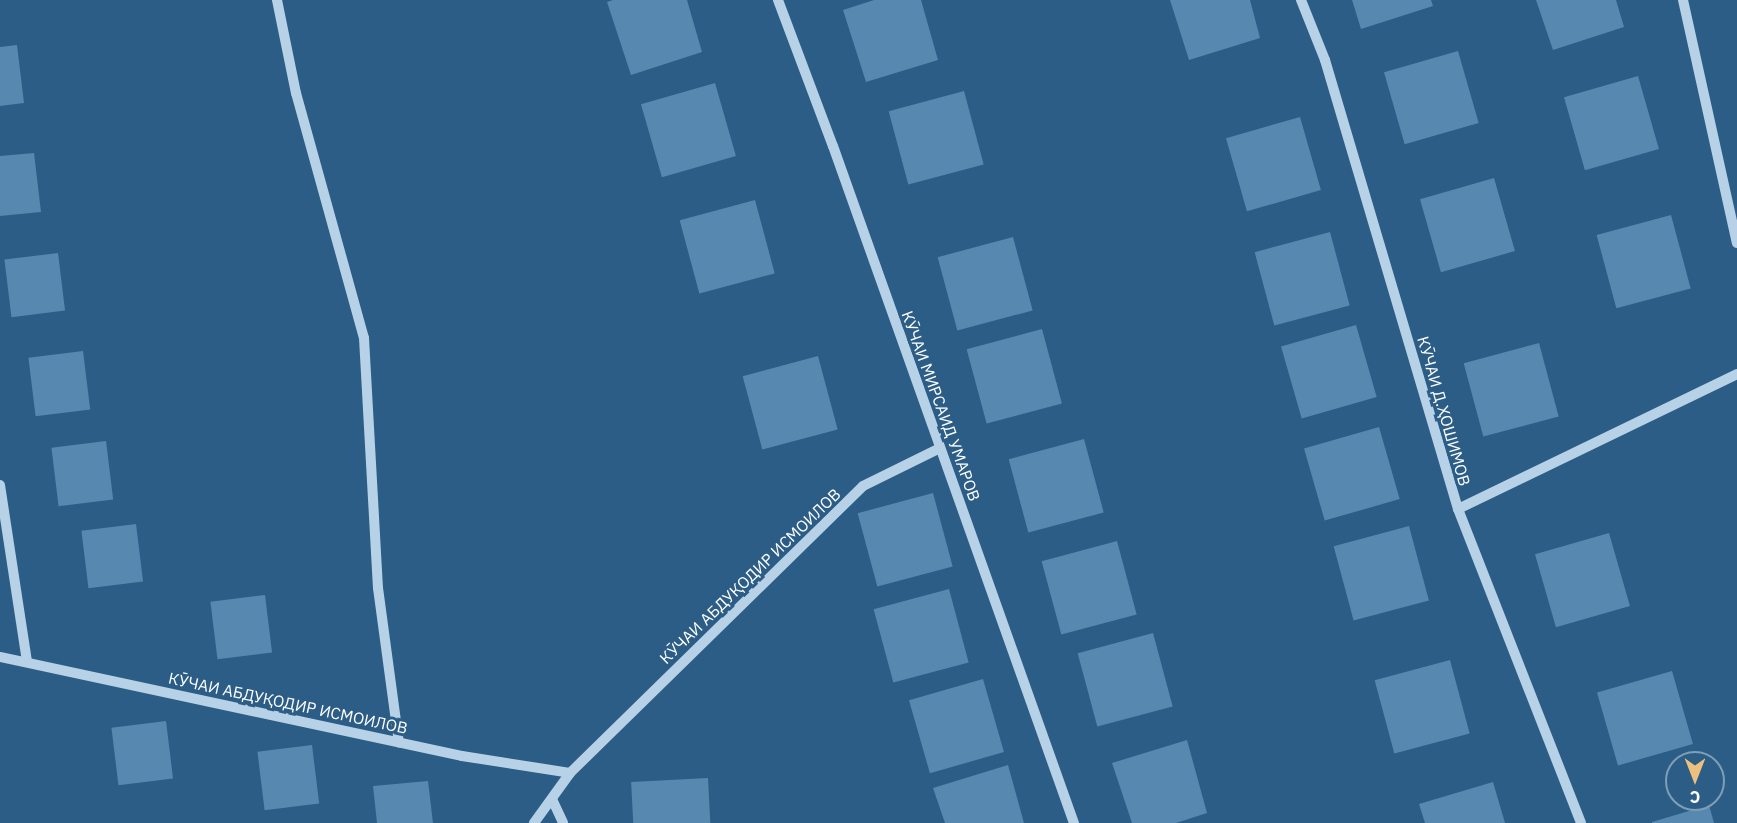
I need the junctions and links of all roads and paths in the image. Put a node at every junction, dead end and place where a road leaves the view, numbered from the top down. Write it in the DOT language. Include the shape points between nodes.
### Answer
graph roads {
  1 [pos="277,0"];
  2 [pos="778,0"];
  3 [pos="1301,0"];
  4 [pos="1683,0"];
  5 [pos="1737,243"];
  6 [pos="1737,374"];
  7 [pos="940,448"];
  8 [pos="0,485"];
  9 [pos="1458,509"];
  10 [pos="0,657"];
  11 [pos="27,662"];
  12 [pos="399,742"];
  13 [pos="570,774"];
  14 [pos="552,799"];
  15 [pos="534,823"];
  16 [pos="563,823"];
  17 [pos="1074,823"];
  18 [pos="1581,823"];
  1 -- 12 [label="street" via="296,93 364,338 378,588"];
  2 -- 7 [label="street, КӮЧАИ МИРСАИД УМАРОВ"];
  3 -- 9 [label="street, КӮЧАИ Д.ҲОШИМОВ" via="1325,60"];
  4 -- 5 [label="street"];
  6 -- 9 [label="street"];
  7 -- 13 [label="street, КӮЧАИ АБДУҚОДИР ИСМОИЛОВ" via="863,486"];
  7 -- 17 [label="street, КӮЧАИ МИРСАИД УМАРОВ"];
  8 -- 11 [label="street"];
  9 -- 18 [label="street, КӮЧАИ Д.ҲОШИМОВ"];
  10 -- 11 [label="street, КӮЧАИ АБДУҚОДИР ИСМОИЛОВ"];
  11 -- 12 [label="street, КӮЧАИ АБДУҚОДИР ИСМОИЛОВ"];
  12 -- 13 [label="street, КӮЧАИ АБДУҚОДИР ИСМОИЛОВ"];
  13 -- 14 [label="street, КӮЧАИ АБДУҚОДИР ИСМОИЛОВ"];
  14 -- 15 [label="street, КӮЧАИ АБДУҚОДИР ИСМОИЛОВ"];
  14 -- 16 [label="street"];
}
